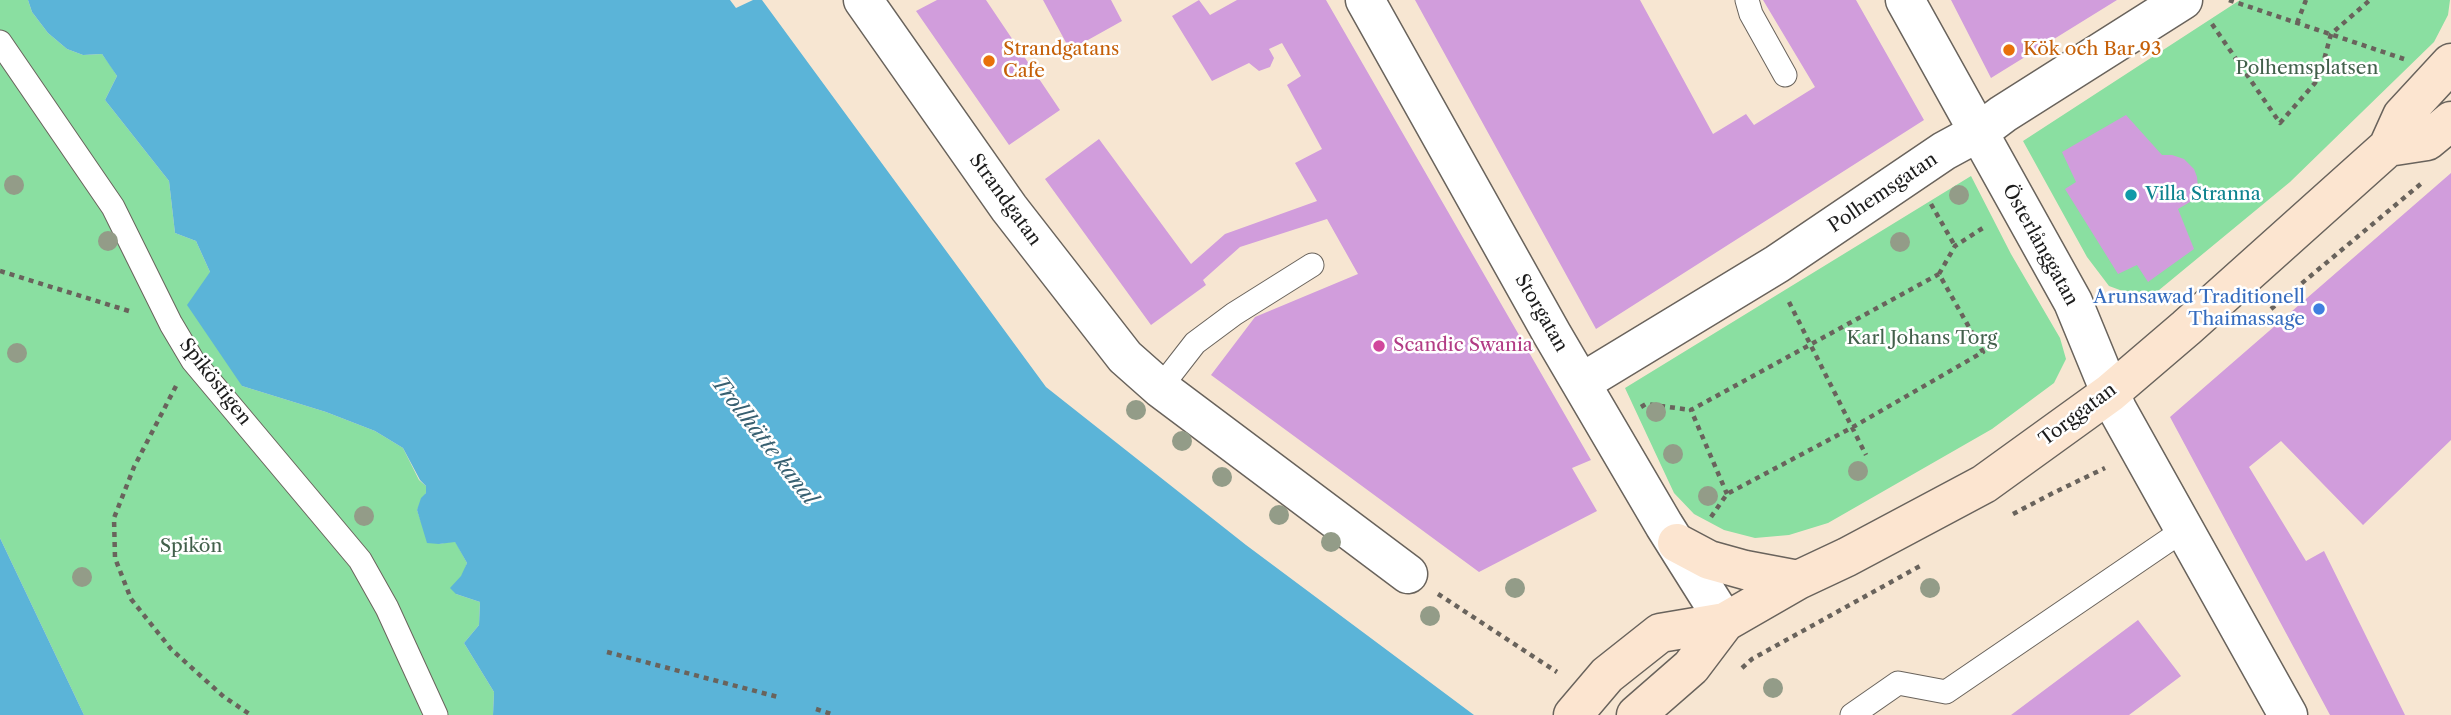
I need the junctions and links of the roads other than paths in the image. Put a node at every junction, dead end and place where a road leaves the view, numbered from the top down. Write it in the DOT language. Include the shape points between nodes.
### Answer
graph roads {
  1 [pos="863,0"];
  2 [pos="1365,0"];
  3 [pos="1747,0"];
  4 [pos="1905,0"];
  5 [pos="2197,12"];
  6 [pos="0,42"];
  7 [pos="2451,64"];
  8 [pos="1785,75"];
  9 [pos="2451,121"];
  10 [pos="1979,132"];
  11 [pos="2388,147"];
  12 [pos="1312,265"];
  13 [pos="1581,383"];
  14 [pos="1160,388"];
  15 [pos="2110,393"];
  16 [pos="2185,529"];
  17 [pos="1682,531"];
  18 [pos="1408,574"];
  19 [pos="1798,580"];
  20 [pos="1725,622"];
  21 [pos="436,715"];
  22 [pos="1573,715"];
  23 [pos="1636,715"];
  24 [pos="1852,715"];
  25 [pos="2288,715"];
  1 -- 14 [label="street, Strandgatan" via="1009,208 1125,357"];
  2 -- 13 [label="street, Storgatan"];
  3 -- 8 [label="lane"];
  4 -- 10 [label="street, Österlånggatan"];
  5 -- 10 [label="street, Polhemsgatan" via="2010,109"];
  6 -- 21 [label="lane, Spiköstigen" via="113,206 193,360 360,560"];
  7 -- 11 [label="main road, Torggatan" via="2402,116"];
  9 -- 11 [label="main road" via="2427,141"];
  10 -- 13 [label="street, Polhemsgatan" via="1777,264"];
  10 -- 15 [label="street, Österlånggatan" via="2073,302"];
  11 -- 15 [label="main road, Torggatan"];
  12 -- 14 [label="lane" via="1195,343"];
  13 -- 17 [label="street, Storgatan"];
  14 -- 18 [label="street, Strandgatan"];
  15 -- 16 [label="street, Österlånggatan"];
  15 -- 19 [label="main road, Torggatan" via="1983,484"];
  16 -- 24 [label="lane" via="1946,692 1898,683"];
  16 -- 25 [label="street, Österlånggatan"];
  17 -- 19 [label="main road" via="1709,560"];
  17 -- 20 [label="street, Storgatan"];
  19 -- 20 [label="main road, Torggatan"];
  20 -- 22 [label="main road, Torggatan" via="1660,634 1607,675"];
  20 -- 23 [label="main road, Torggatan" via="1691,667"];
}
